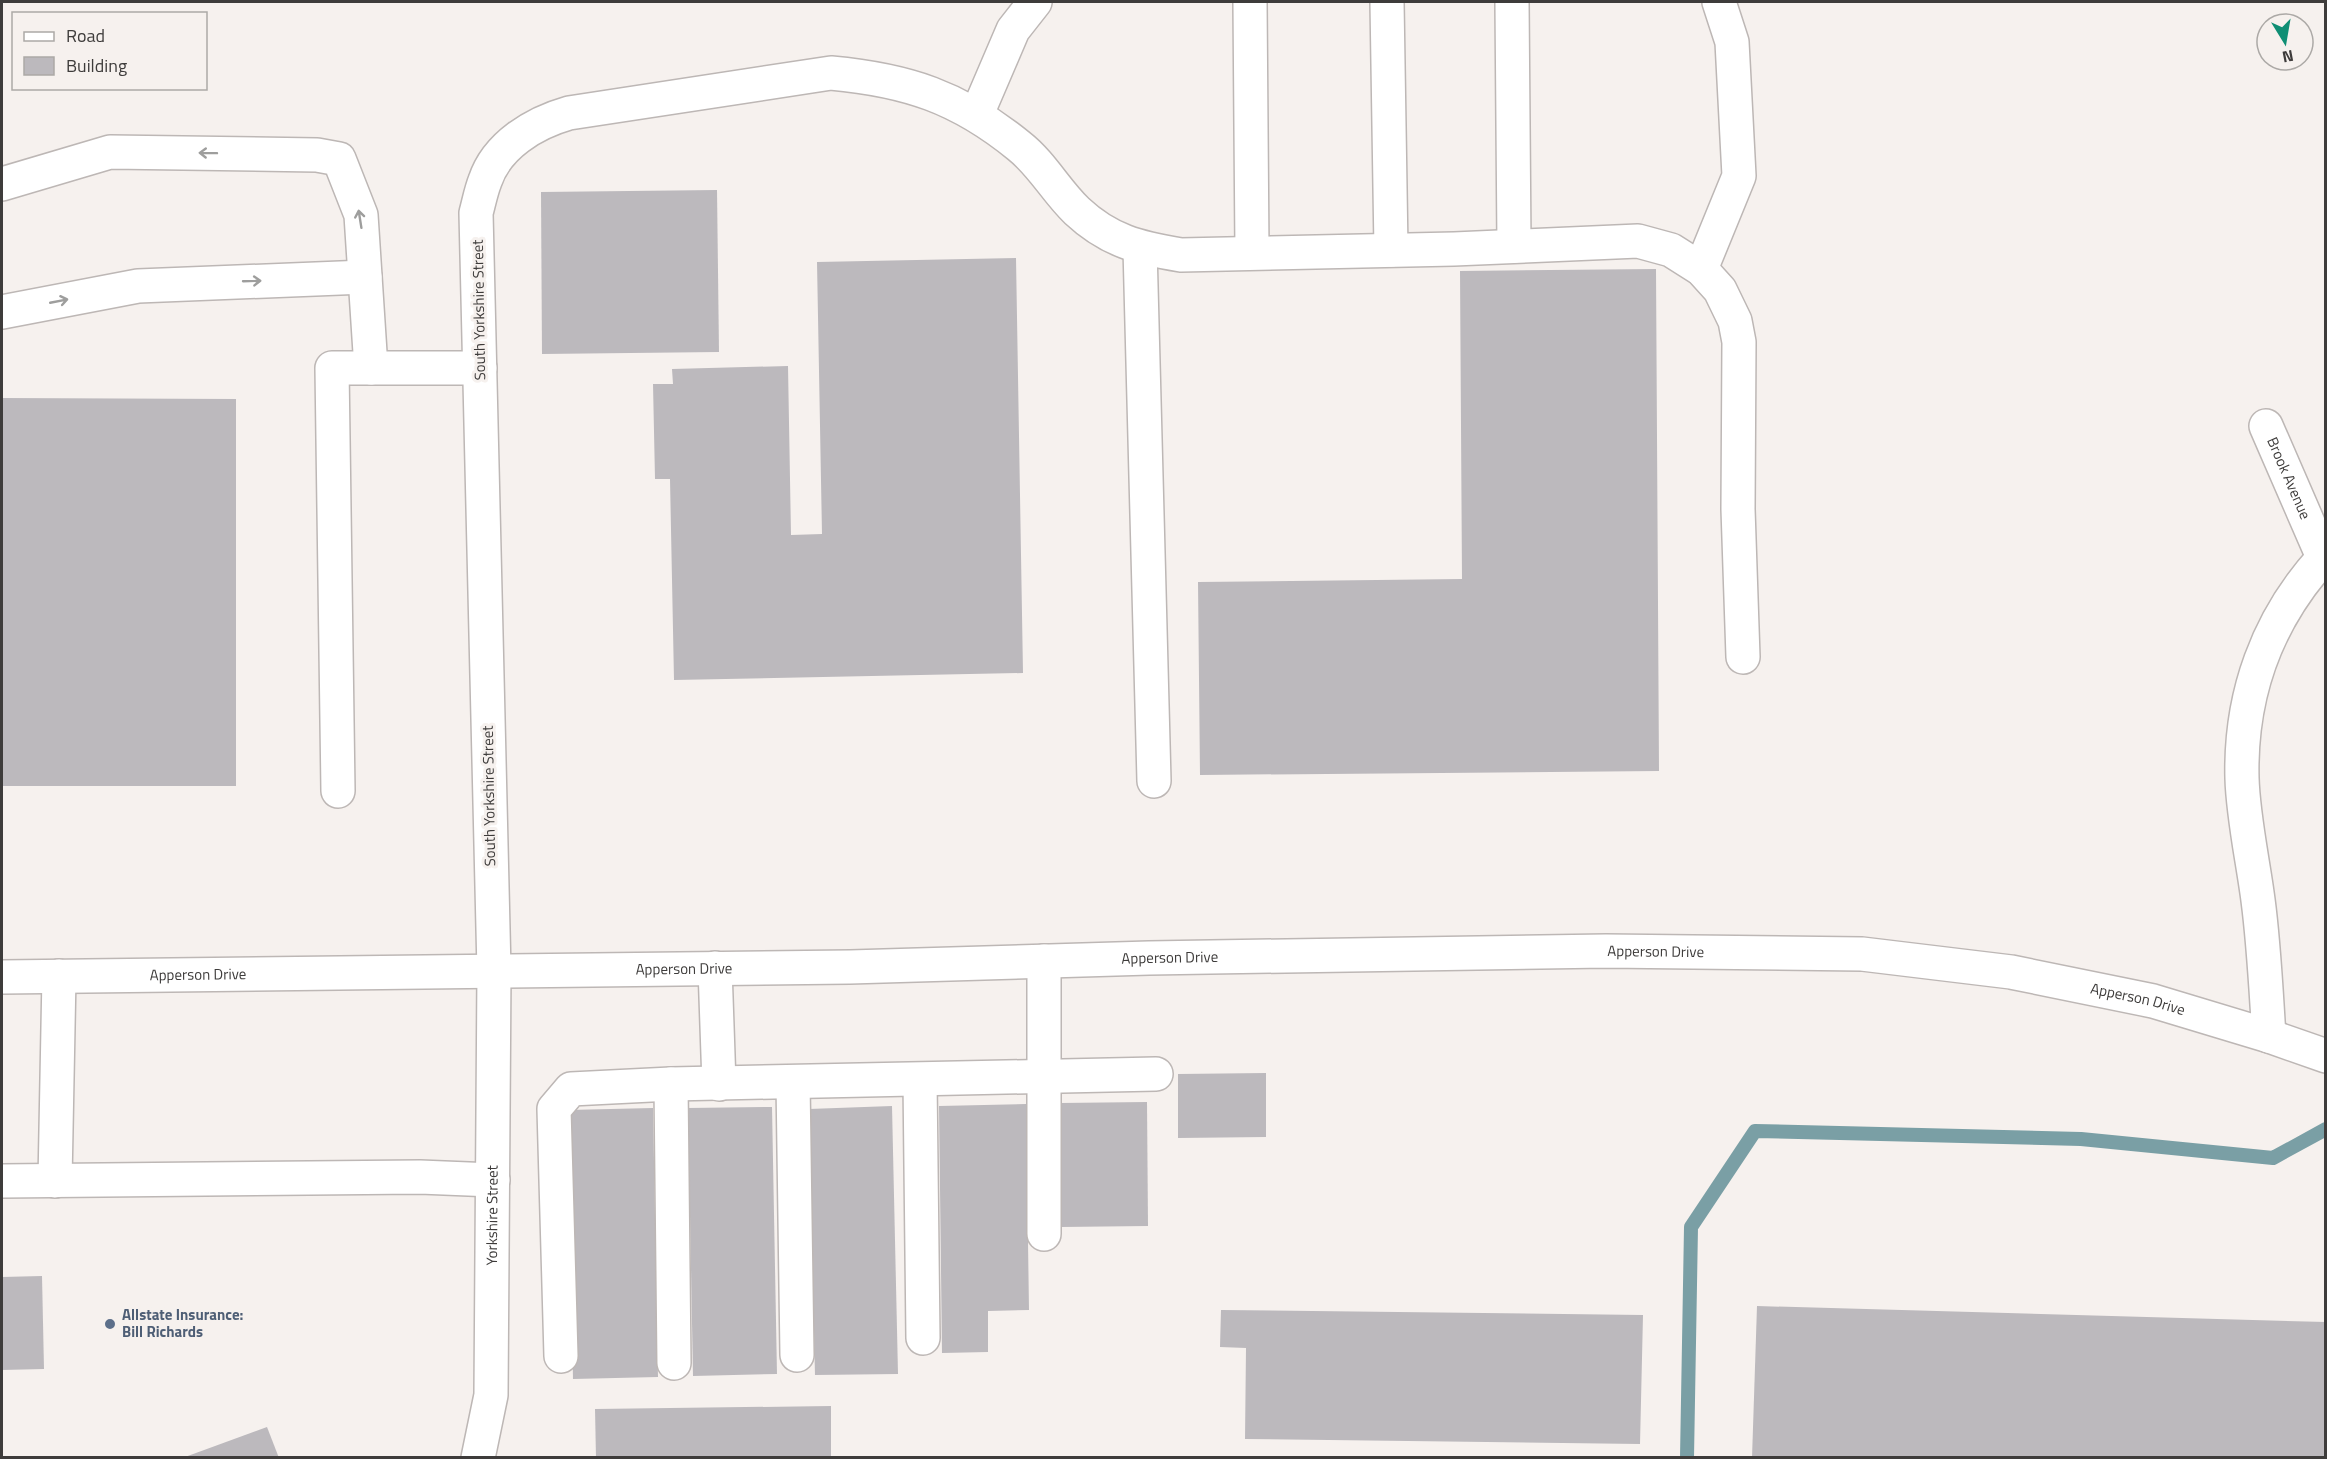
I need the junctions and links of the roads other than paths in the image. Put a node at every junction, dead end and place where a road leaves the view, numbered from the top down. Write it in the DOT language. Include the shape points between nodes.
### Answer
graph roads {
  1 [pos="1035,2"];
  2 [pos="1250,2"];
  3 [pos="1387,2"];
  4 [pos="1512,2"];
  5 [pos="1719,2"];
  6 [pos="977,114"];
  7 [pos="2,184"];
  8 [pos="1514,246"];
  9 [pos="1140,248"];
  10 [pos="1391,250"];
  11 [pos="1252,252"];
  12 [pos="1701,268"];
  13 [pos="365,277"];
  14 [pos="2,312"];
  15 [pos="371,368"];
  16 [pos="480,368"];
  17 [pos="2266,426"];
  18 [pos="2324,561"];
  19 [pos="1743,657"];
  20 [pos="1154,781"];
  21 [pos="338,791"];
  22 [pos="1044,961"];
  23 [pos="715,968"];
  24 [pos="494,970"];
  25 [pos="59,976"];
  26 [pos="2,977"];
  27 [pos="2269,1036"];
  28 [pos="2325,1056"];
  29 [pos="1156,1074"];
  30 [pos="1044,1077"];
  31 [pos="920,1080"];
  32 [pos="793,1082"];
  33 [pos="671,1084"];
  34 [pos="719,1084"];
  35 [pos="493,1180"];
  36 [pos="2,1181"];
  37 [pos="54,1181"];
  38 [pos="1044,1234"];
  39 [pos="923,1338"];
  40 [pos="797,1355"];
  41 [pos="561,1356"];
  42 [pos="674,1363"];
  43 [pos="478,1458"];
  1 -- 6 [label="main road" via="1014,30"];
  2 -- 11 [label="main road"];
  3 -- 10 [label="main road"];
  4 -- 8 [label="main road"];
  5 -- 12 [label="main road" via="1732,42 1739,176"];
  6 -- 9 [label="main road, South Yorkshire Street" via="1021,147 1077,211 1110,235"];
  6 -- 16 [label="main road, South Yorkshire Street" via="928,91 874,77 831,74 548,119 524,132 499,156 485,179 476,213"];
  13 -- 7 [label="main road, one-way" via="361,215 339,159 316,155 110,152"];
  8 -- 10 [label="main road, South Yorkshire Street"];
  8 -- 12 [label="main road, South Yorkshire Street" via="1638,241 1671,250"];
  9 -- 11 [label="main road, South Yorkshire Street" via="1181,255"];
  9 -- 20 [label="main road"];
  10 -- 11 [label="main road, South Yorkshire Street"];
  12 -- 19 [label="main road, South Yorkshire Street" via="1720,290 1735,321 1739,342 1738,509"];
  14 -- 13 [label="main road, one-way" via="138,286"];
  13 -- 15 [label="main road"];
  15 -- 16 [label="main road"];
  15 -- 21 [label="main road" via="332,368"];
  16 -- 24 [label="main road, South Yorkshire Street"];
  17 -- 18 [label="main road, Brook Avenue"];
  18 -- 27 [label="main road" via="2309,573 2278,619 2256,670 2244,724 2242,780 2259,903"];
  22 -- 23 [label="main road, Apperson Drive"];
  22 -- 27 [label="main road, Apperson Drive" via="1606,951 1862,954 2011,972 2153,1001"];
  22 -- 30 [label="main road"];
  23 -- 24 [label="main road, Apperson Drive"];
  23 -- 34 [label="main road"];
  24 -- 25 [label="main road, Apperson Drive"];
  24 -- 35 [label="main road, Yorkshire Street"];
  25 -- 26 [label="main road, Apperson Drive"];
  25 -- 37 [label="main road"];
  27 -- 28 [label="main road, Apperson Drive"];
  29 -- 30 [label="main road"];
  30 -- 31 [label="main road"];
  30 -- 38 [label="main road"];
  31 -- 32 [label="main road"];
  31 -- 39 [label="main road"];
  32 -- 34 [label="main road"];
  32 -- 40 [label="main road"];
  33 -- 34 [label="main road"];
  33 -- 41 [label="main road" via="571,1089 554,1109"];
  33 -- 42 [label="main road"];
  35 -- 37 [label="main road" via="420,1177"];
  35 -- 43 [label="main road, Yorkshire Street" via="491,1395"];
  36 -- 37 [label="main road"];
}
